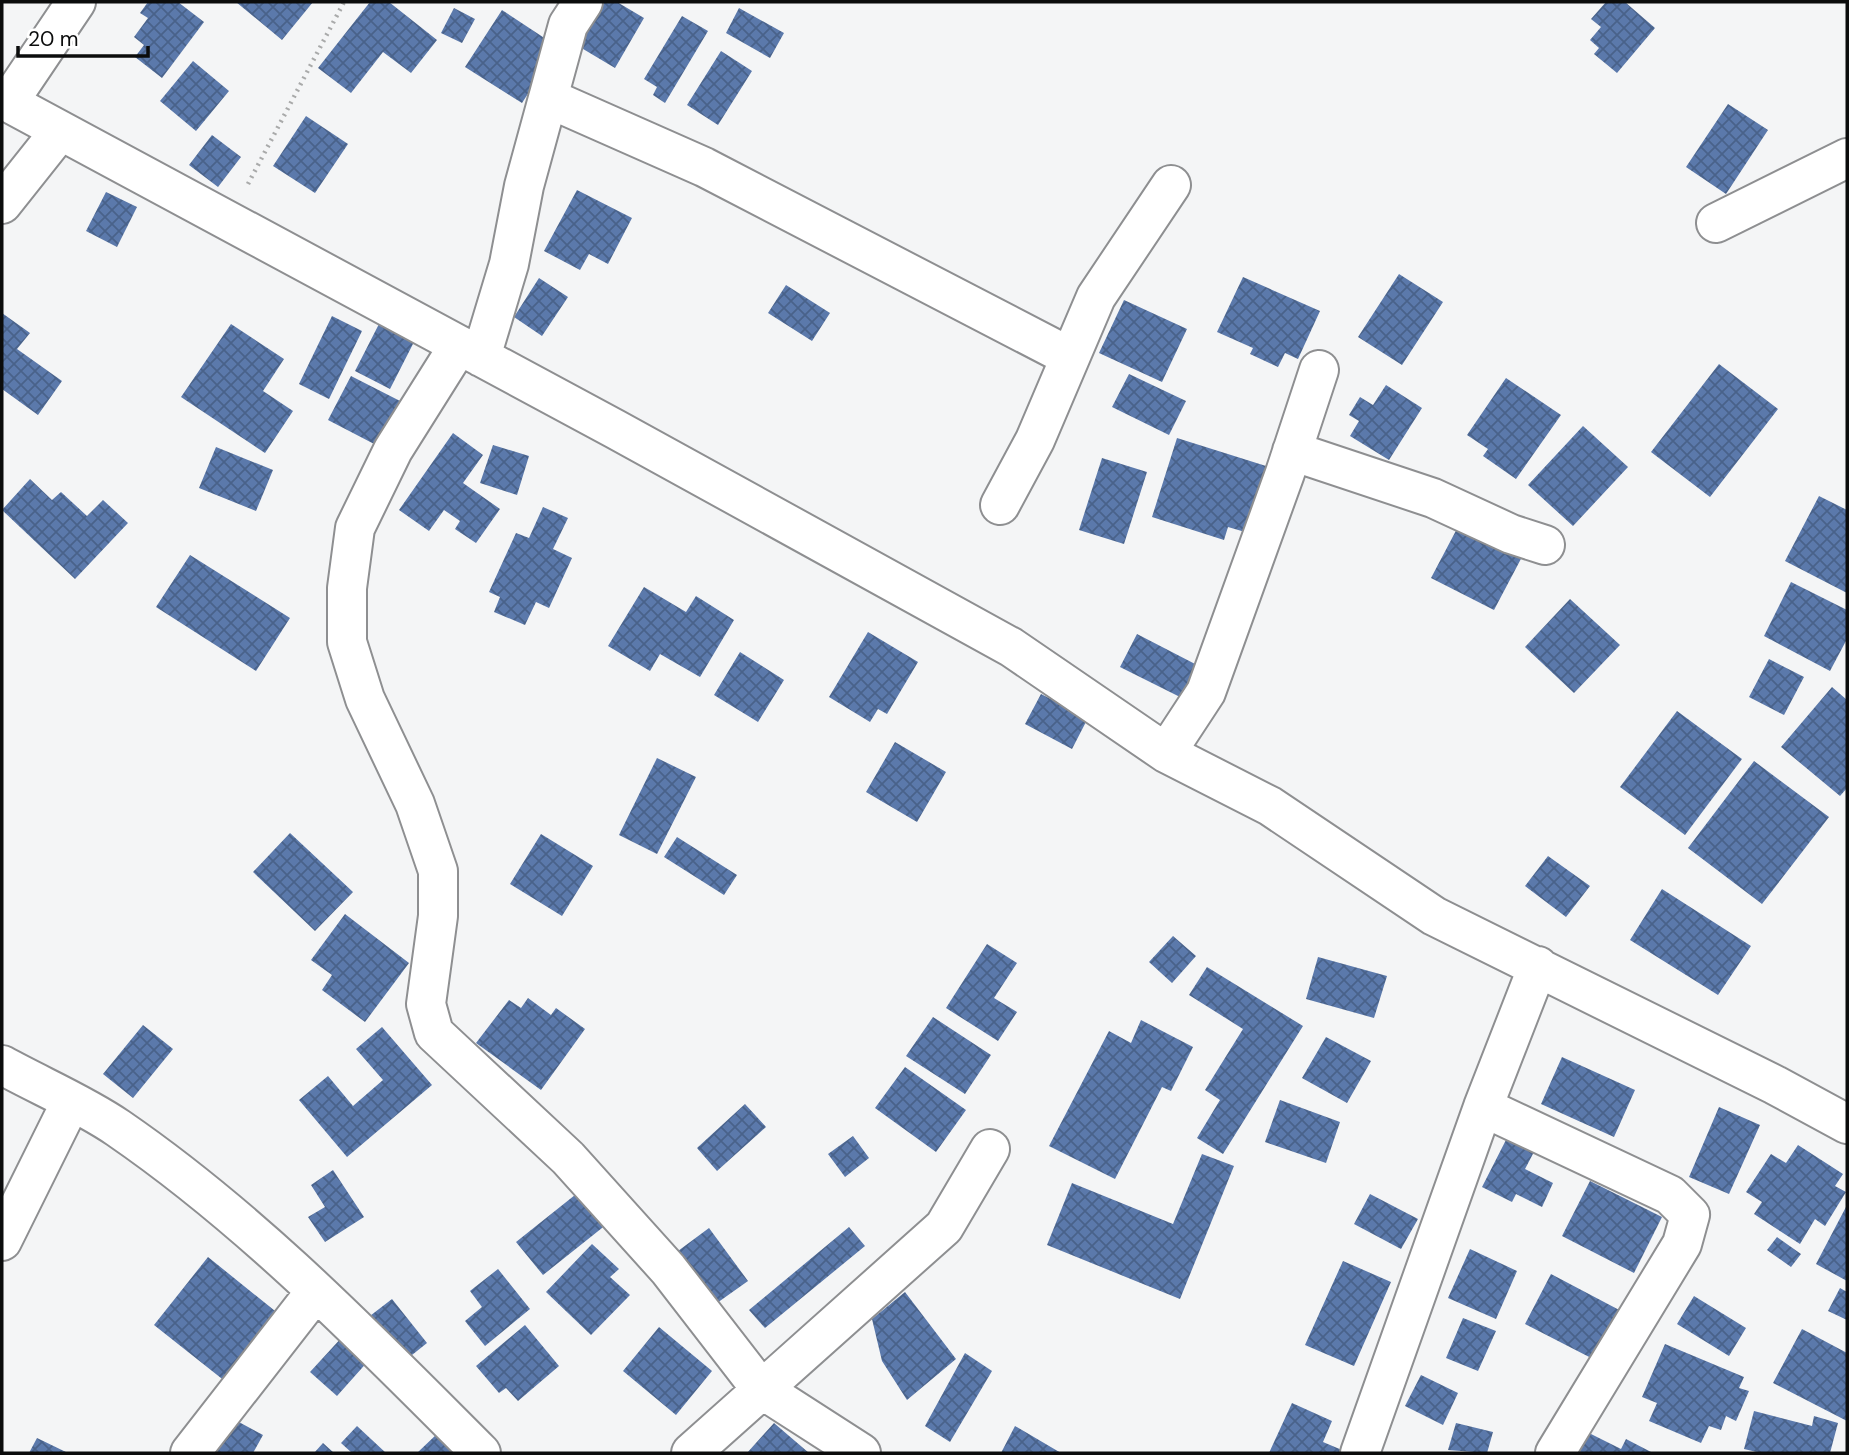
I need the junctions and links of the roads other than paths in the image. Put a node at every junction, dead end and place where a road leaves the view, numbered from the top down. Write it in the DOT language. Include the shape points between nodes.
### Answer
graph roads {
  1 [pos="76,2"];
  2 [pos="583,2"];
  3 [pos="548,98"];
  4 [pos="5,101"];
  5 [pos="60,131"];
  6 [pos="1847,158"];
  7 [pos="1171,185"];
  8 [pos="2,204"];
  9 [pos="1716,223"];
  10 [pos="470,351"];
  11 [pos="1070,357"];
  12 [pos="1319,370"];
  13 [pos="1292,451"];
  14 [pos="1000,505"];
  15 [pos="1545,545"];
  16 [pos="1166,753"];
  17 [pos="1538,966"];
  18 [pos="2,1065"];
  19 [pos="71,1102"];
  20 [pos="1483,1107"];
  21 [pos="1847,1124"];
  22 [pos="990,1149"];
  23 [pos="2,1241"];
  24 [pos="316,1292"];
  25 [pos="760,1388"];
  26 [pos="190,1453"];
  27 [pos="481,1453"];
  28 [pos="691,1453"];
  29 [pos="861,1453"];
  30 [pos="1360,1453"];
  31 [pos="1555,1453"];
  1 -- 4 [label="street"];
  2 -- 3 [label="street" via="568,25"];
  3 -- 10 [label="street" via="509,264"];
  3 -- 11 [label="street" via="704,167"];
  4 -- 5 [label="street"];
  5 -- 8 [label="street"];
  5 -- 10 [label="street"];
  6 -- 9 [label="street"];
  7 -- 11 [label="street" via="1096,296"];
  10 -- 16 [label="street" via="1011,647"];
  10 -- 25 [label="street" via="393,450 355,528 347,587 347,642 365,699 415,804 438,871 438,916 426,1004 434,1032 568,1158 668,1269"];
  11 -- 14 [label="street" via="1035,440"];
  12 -- 13 [label="street"];
  13 -- 15 [label="street" via="1433,498"];
  13 -- 16 [label="street" via="1206,692"];
  16 -- 17 [label="street" via="1270,806 1434,916"];
  17 -- 20 [label="street"];
  17 -- 21 [label="street"];
  18 -- 19 [label="street"];
  19 -- 23 [label="street"];
  19 -- 24 [label="street" via="117,1127 227,1212"];
  20 -- 30 [label="street"];
  20 -- 31 [label="street" via="1670,1195 1690,1215 1682,1244"];
  22 -- 25 [label="street" via="944,1227"];
  24 -- 26 [label="street"];
  24 -- 27 [label="street"];
  25 -- 28 [label="street"];
  25 -- 29 [label="street"];
}
